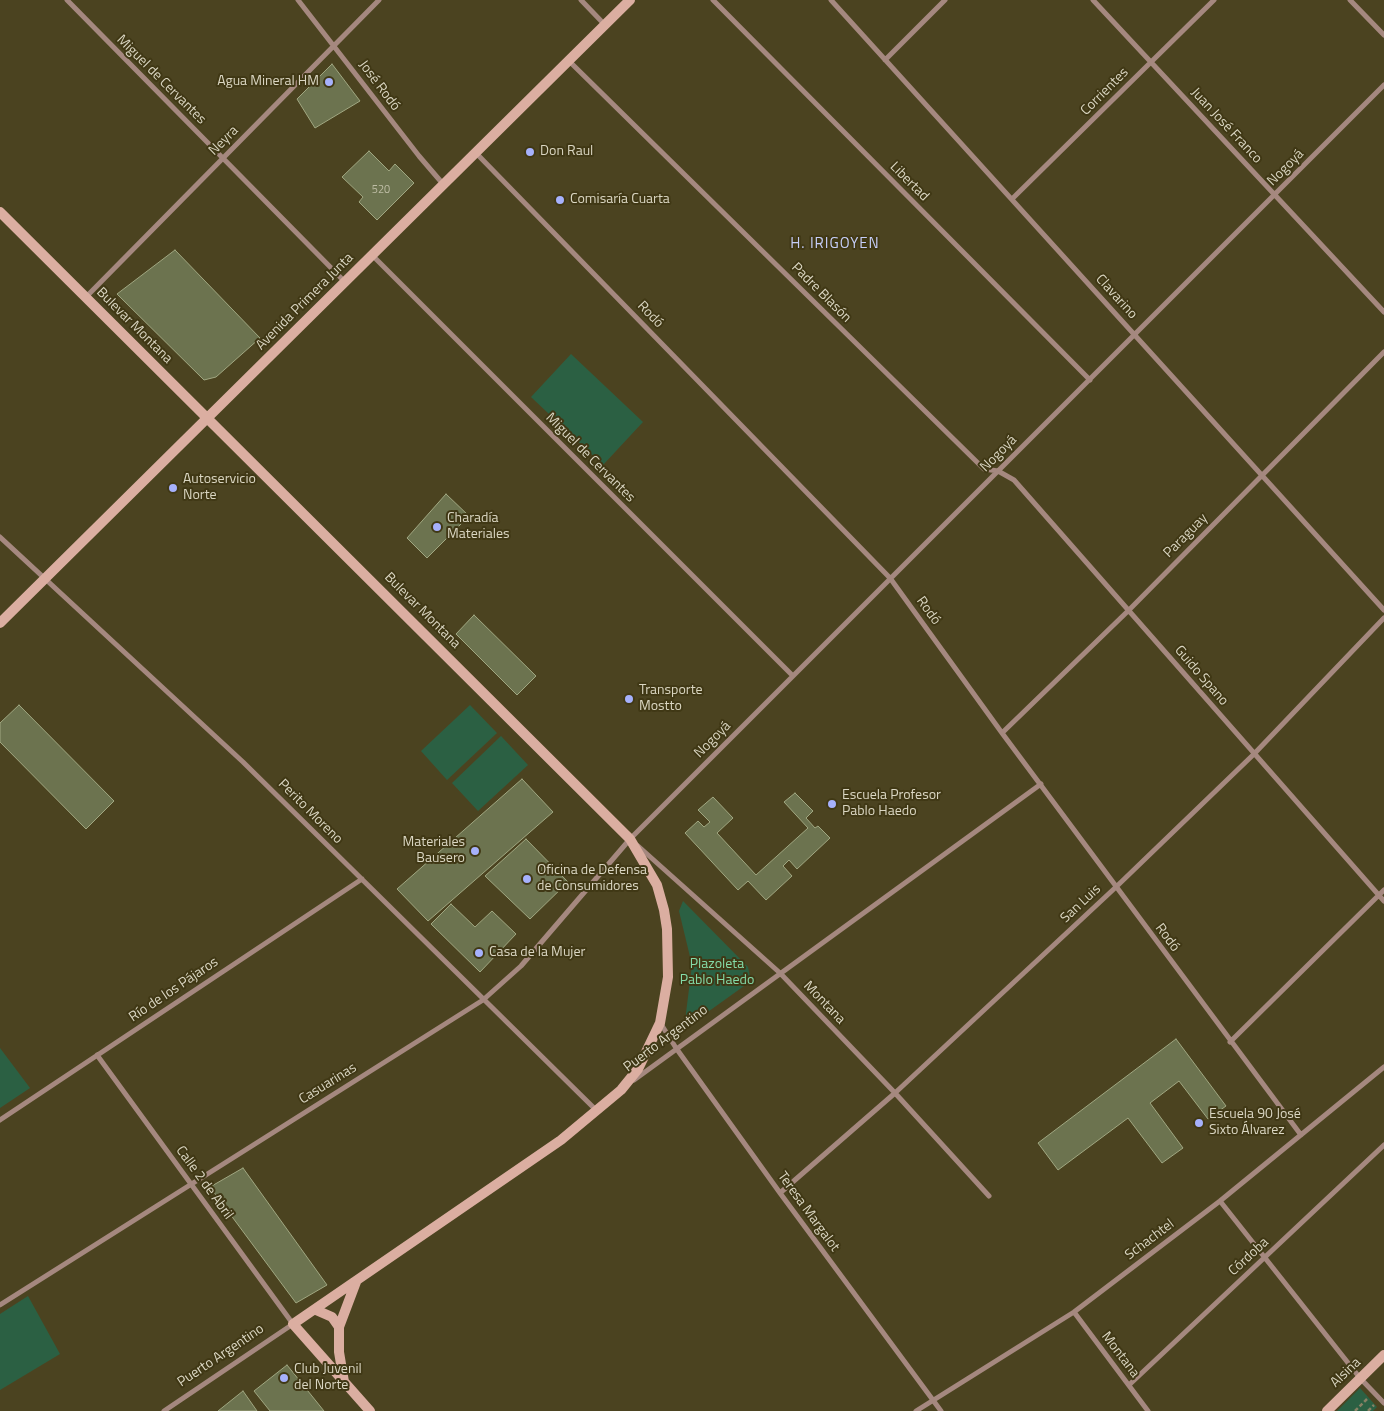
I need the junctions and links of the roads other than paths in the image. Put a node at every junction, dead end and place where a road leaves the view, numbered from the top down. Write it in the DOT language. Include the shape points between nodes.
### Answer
graph roads {
  1 [pos="67,0"];
  2 [pos="298,0"];
  3 [pos="379,0"];
  4 [pos="581,0"];
  5 [pos="630,0"];
  6 [pos="713,0"];
  7 [pos="830,0"];
  8 [pos="944,0"];
  9 [pos="1093,0"];
  10 [pos="1214,0"];
  11 [pos="1350,0"];
  12 [pos="604,25"];
  13 [pos="1384,35"];
  14 [pos="334,45"];
  15 [pos="885,60"];
  16 [pos="569,61"];
  17 [pos="1151,62"];
  18 [pos="1384,85"];
  19 [pos="476,153"];
  20 [pos="222,158"];
  21 [pos="443,185"];
  22 [pos="1275,195"];
  23 [pos="1012,199"];
  24 [pos="0,212"];
  25 [pos="372,255"];
  26 [pos="345,282"];
  27 [pos="85,297"];
  28 [pos="1384,312"];
  29 [pos="1134,334"];
  30 [pos="1384,352"];
  31 [pos="1090,380"];
  32 [pos="207,419"];
  33 [pos="998,471"];
  34 [pos="1262,475"];
  35 [pos="0,537"];
  36 [pos="890,578"];
  37 [pos="46,579"];
  38 [pos="1128,610"];
  39 [pos="1384,610"];
  40 [pos="1384,618"];
  41 [pos="0,623"];
  42 [pos="793,676"];
  43 [pos="1002,733"];
  44 [pos="1254,754"];
  45 [pos="1041,784"];
  46 [pos="630,839"];
  47 [pos="362,879"];
  48 [pos="1116,887"];
  49 [pos="1384,890"];
  50 [pos="1379,895"];
  51 [pos="1384,901"];
  52 [pos="780,973"];
  53 [pos="483,1000"];
  54 [pos="660,1023"];
  55 [pos="1230,1042"];
  56 [pos="676,1048"];
  57 [pos="97,1054"];
  58 [pos="1384,1067"];
  59 [pos="621,1090"];
  60 [pos="895,1093"];
  61 [pos="596,1110"];
  62 [pos="0,1120"];
  63 [pos="1300,1135"];
  64 [pos="1384,1146"];
  65 [pos="190,1184"];
  66 [pos="780,1193"];
  67 [pos="989,1196"];
  68 [pos="1220,1201"];
  69 [pos="1265,1258"];
  70 [pos="357,1281"];
  71 [pos="0,1305"];
  72 [pos="316,1310"];
  73 [pos="1074,1312"];
  74 [pos="293,1324"];
  75 [pos="339,1326"];
  76 [pos="339,1342"];
  77 [pos="319,1354"];
  78 [pos="1384,1355"];
  79 [pos="1360,1378"];
  80 [pos="344,1382"];
  81 [pos="1129,1385"];
  82 [pos="933,1399"];
  83 [pos="1384,1403"];
  84 [pos="164,1411"];
  85 [pos="370,1411"];
  86 [pos="916,1411"];
  87 [pos="941,1411"];
  88 [pos="1148,1411"];
  89 [pos="1326,1411"];
  1 -- 20 [label="street, Miguel de Cervantes"];
  2 -- 14 [label="street, José Rodó"];
  3 -- 14 [label="street, Neyra"];
  4 -- 12 [label="street"];
  5 -- 12 [label="main road, Avenida Primera Junta"];
  6 -- 31 [label="street, Libertad"];
  7 -- 15 [label="street, Clavarino"];
  8 -- 15 [label="street"];
  9 -- 17 [label="street, Juan José Franco"];
  10 -- 17 [label="street, Corrientes"];
  11 -- 13 [label="street"];
  12 -- 16 [label="main road, Avenida Primera Junta"];
  14 -- 20 [label="street, Neyra"];
  14 -- 21 [label="street, José Rodó"];
  15 -- 23 [label="street, Clavarino"];
  16 -- 19 [label="main road, Avenida Primera Junta"];
  16 -- 33 [label="street, Padre Blasón" via="984,469"];
  17 -- 22 [label="street, Juan José Franco"];
  17 -- 23 [label="street, Corrientes"];
  18 -- 22 [label="street, Nogoyá"];
  19 -- 21 [label="main road, Avenida Primera Junta"];
  19 -- 36 [label="street, Rodó"];
  20 -- 26 [label="street, Miguel de Cervantes"];
  20 -- 27 [label="street, Neyra"];
  21 -- 25 [label="main road, Avenida Primera Junta"];
  22 -- 28 [label="street, Juan José Franco"];
  22 -- 29 [label="street, Nogoyá"];
  23 -- 29 [label="street, Clavarino"];
  24 -- 27 [label="main road, Bulevar Montana"];
  25 -- 26 [label="main road, Avenida Primera Junta"];
  25 -- 42 [label="street, Miguel de Cervantes"];
  26 -- 32 [label="main road, Avenida Primera Junta"];
  27 -- 32 [label="main road, Bulevar Montana"];
  29 -- 31 [label="street, Nogoyá"];
  29 -- 34 [label="street, Clavarino"];
  30 -- 34 [label="street, Paraguay"];
  31 -- 33 [label="street, Nogoyá"];
  32 -- 37 [label="main road, Avenida Primera Junta"];
  32 -- 46 [label="main road, Bulevar Montana"];
  33 -- 36 [label="street, Nogoyá"];
  33 -- 38 [label="street, Guido Spano" via="1014,480"];
  34 -- 38 [label="street, Paraguay"];
  34 -- 39 [label="street, Clavarino"];
  35 -- 37 [label="street, Perito Moreno"];
  36 -- 42 [label="street, Nogoyá"];
  36 -- 43 [label="street, Rodó"];
  37 -- 41 [label="main road, Avenida Primera Junta"];
  37 -- 47 [label="street, Perito Moreno" via="243,762"];
  38 -- 43 [label="street, Paraguay"];
  38 -- 44 [label="street, Guido Spano"];
  40 -- 44 [label="street, San Luis"];
  42 -- 46 [label="street, Nogoyá"];
  43 -- 45 [label="street, Rodó"];
  44 -- 48 [label="street, San Luis"];
  44 -- 50 [label="street, Guido Spano"];
  45 -- 48 [label="street, Rodó"];
  45 -- 52 [label="street, Puerto Argentino"];
  46 -- 52 [label="street, Montana"];
  46 -- 53 [label="street, Casuarinas" via="521,966"];
  46 -- 54 [label="main road, Bulevar Montana" via="657,885 664,910 668,977"];
  47 -- 53 [label="street, Perito Moreno"];
  47 -- 57 [label="street, Río de los Pájaros"];
  48 -- 55 [label="street, Rodó"];
  48 -- 60 [label="street, San Luis"];
  49 -- 50 [label="street"];
  50 -- 51 [label="street, Guido Spano"];
  50 -- 55 [label="street"];
  52 -- 56 [label="street, Puerto Argentino"];
  52 -- 60 [label="street, Montana"];
  53 -- 61 [label="street, Perito Moreno"];
  53 -- 65 [label="street, Casuarinas"];
  54 -- 56 [label="street, Teresa Margalot"];
  54 -- 59 [label="main road, Bulevar Montana" via="638,1069"];
  55 -- 63 [label="street, Rodó"];
  56 -- 59 [label="street, Puerto Argentino"];
  56 -- 66 [label="street, Teresa Margalot"];
  57 -- 62 [label="street, Río de los Pájaros"];
  57 -- 65 [label="street, Calle 2 de Abril"];
  58 -- 63 [label="street, Schachtel"];
  59 -- 61 [label="main road, Puerto Argentino"];
  60 -- 66 [label="street, San Luis"];
  60 -- 67 [label="street, Montana"];
  61 -- 70 [label="main road, Puerto Argentino" via="561,1140"];
  63 -- 68 [label="street, Schachtel"];
  64 -- 69 [label="street, Córdoba"];
  65 -- 71 [label="street, Casuarinas"];
  65 -- 74 [label="street, Calle 2 de Abril"];
  66 -- 82 [label="street, Teresa Margalot"];
  68 -- 69 [label="street"];
  68 -- 73 [label="street, Schachtel"];
  69 -- 79 [label="street"];
  69 -- 81 [label="street, Córdoba"];
  70 -- 72 [label="main road, Puerto Argentino"];
  70 -- 75 [label="main road"];
  72 -- 74 [label="main road, Puerto Argentino"];
  72 -- 75 [label="main road" via="332,1317"];
  73 -- 81 [label="street, Montana"];
  73 -- 82 [label="street, Schachtel"];
  74 -- 77 [label="main road"];
  74 -- 84 [label="street, Puerto Argentino"];
  75 -- 76 [label="main road"];
  76 -- 77 [label="main road" via="334,1348"];
  76 -- 80 [label="main road"];
  77 -- 80 [label="main road"];
  78 -- 79 [label="main road, Alsina"];
  79 -- 83 [label="street"];
  79 -- 89 [label="main road, Alsina"];
  80 -- 85 [label="main road"];
  81 -- 88 [label="street, Montana"];
  82 -- 86 [label="street, Schachtel"];
  82 -- 87 [label="street, Teresa Margalot"];
}
